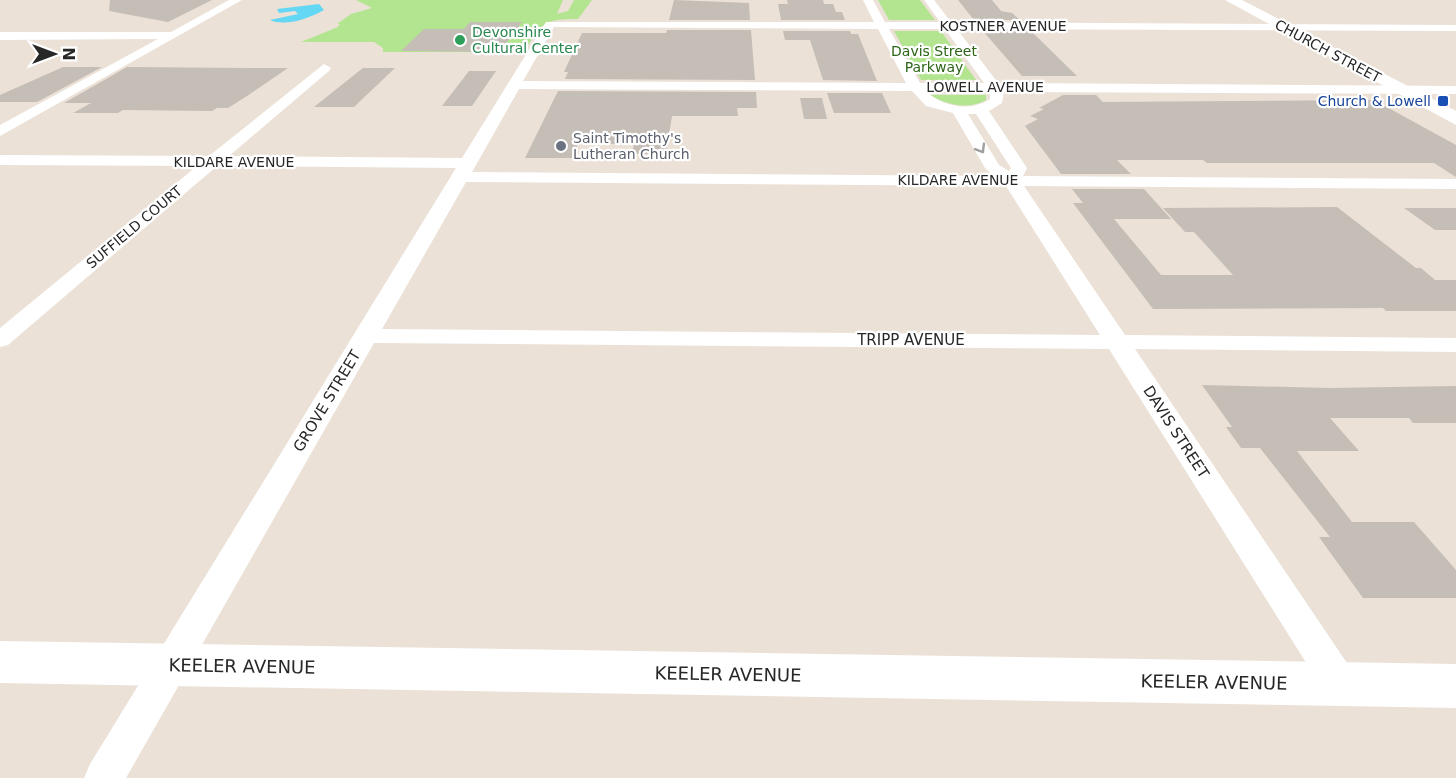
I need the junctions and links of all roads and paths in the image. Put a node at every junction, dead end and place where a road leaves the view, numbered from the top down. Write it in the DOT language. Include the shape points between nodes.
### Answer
graph roads {
  1 [pos="237,0"];
  2 [pos="868,0"];
  3 [pos="929,0"];
  4 [pos="1233,0"];
  5 [pos="550,24"];
  6 [pos="884,26"];
  7 [pos="948,26"];
  8 [pos="1283,27"];
  9 [pos="1456,28"];
  10 [pos="173,35"];
  11 [pos="0,36"];
  12 [pos="324,68"];
  13 [pos="514,85"];
  14 [pos="915,87"];
  15 [pos="994,87"];
  16 [pos="1400,89"];
  17 [pos="1456,90"];
  18 [pos="958,110"];
  19 [pos="981,110"];
  20 [pos="1456,119"];
  21 [pos="0,131"];
  22 [pos="0,160"];
  23 [pos="211,162"];
  24 [pos="464,170"];
  25 [pos="1012,181"];
  26 [pos="1456,184"];
  27 [pos="365,336"];
  28 [pos="0,340"];
  29 [pos="1117,342"];
  30 [pos="1456,345"];
  31 [pos="0,662"];
  32 [pos="171,665"];
  33 [pos="1340,684"];
  34 [pos="1456,686"];
  35 [pos="104,778"];
  1 -- 10 [label="street"];
  2 -- 6 [label="street"];
  3 -- 7 [label="street"];
  4 -- 8 [label="street, CHURCH STREET"];
  5 -- 6 [label="street, KOSTNER AVENUE"];
  5 -- 13 [label="street, GROVE STREET"];
  6 -- 7 [label="street, KOSTNER AVENUE"];
  6 -- 14 [label="street"];
  7 -- 8 [label="street, KOSTNER AVENUE"];
  7 -- 15 [label="street"];
  8 -- 9 [label="street, KOSTNER AVENUE"];
  8 -- 16 [label="street, CHURCH STREET"];
  10 -- 11 [label="street"];
  10 -- 21 [label="street"];
  12 -- 23 [label="street, SUFFIELD COURT"];
  13 -- 14 [label="street, LOWELL AVENUE"];
  13 -- 24 [label="street, GROVE STREET"];
  14 -- 15 [label="street, LOWELL AVENUE"];
  14 -- 18 [label="street" via="928,101"];
  15 -- 16 [label="street, LOWELL AVENUE"];
  15 -- 19 [label="street" via="997,100"];
  16 -- 17 [label="street, LOWELL AVENUE"];
  16 -- 20 [label="street, CHURCH STREET"];
  18 -- 19 [label="street"];
  18 -- 25 [label="street, DAVIS STREET, one-way" via="993,168"];
  19 -- 25 [label="street" via="1019,168"];
  22 -- 23 [label="street, KILDARE AVENUE"];
  23 -- 24 [label="street, KILDARE AVENUE"];
  23 -- 28 [label="street, SUFFIELD COURT"];
  24 -- 25 [label="street, KILDARE AVENUE"];
  24 -- 27 [label="street, GROVE STREET"];
  25 -- 26 [label="street, KILDARE AVENUE"];
  25 -- 29 [label="street, DAVIS STREET"];
  27 -- 29 [label="street, TRIPP AVENUE"];
  27 -- 32 [label="street, GROVE STREET"];
  29 -- 30 [label="street, TRIPP AVENUE"];
  29 -- 33 [label="street, DAVIS STREET"];
  31 -- 32 [label="street, KEELER AVENUE"];
  32 -- 33 [label="street, KEELER AVENUE"];
  32 -- 35 [label="street, GROVE STREET"];
  33 -- 34 [label="street, KEELER AVENUE"];
}
